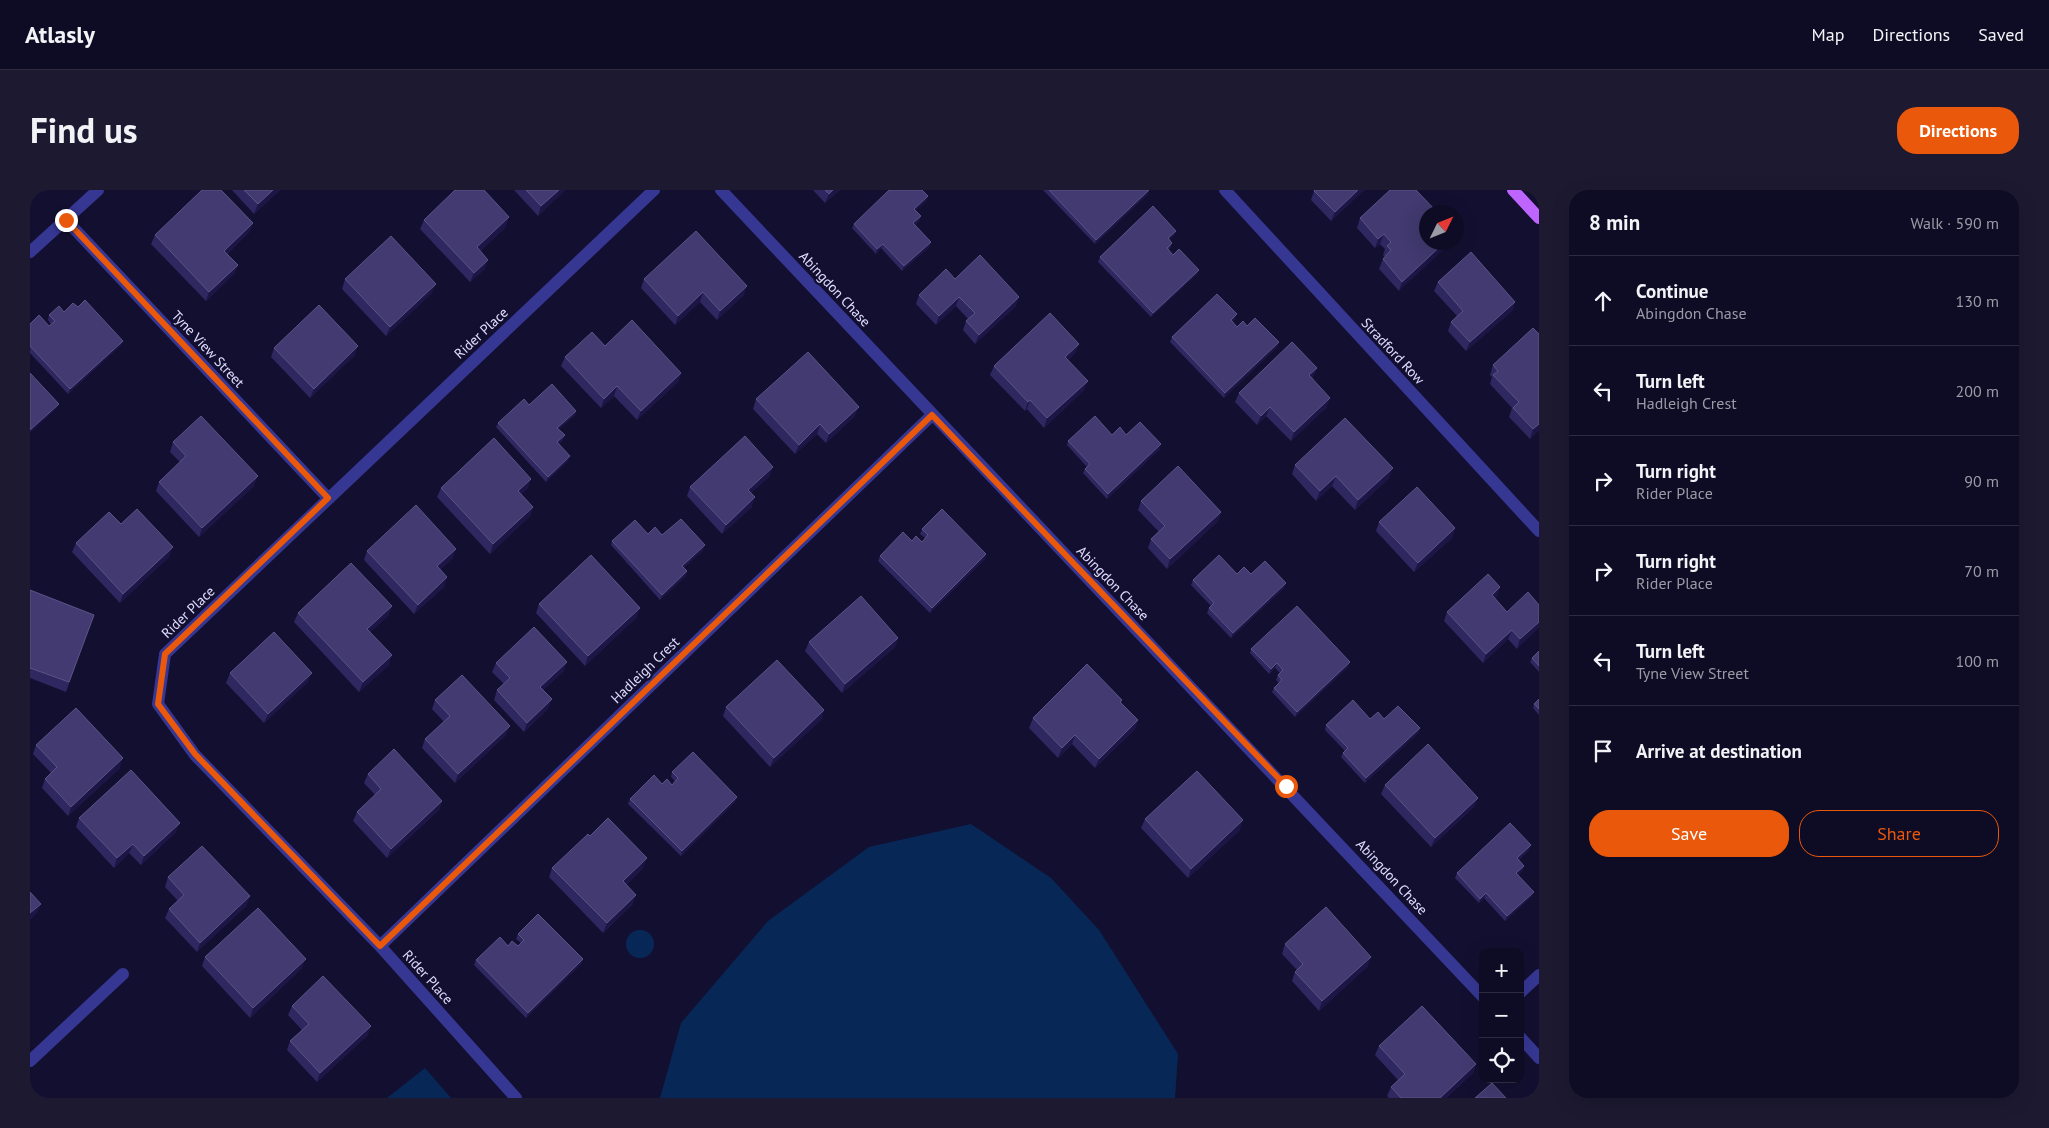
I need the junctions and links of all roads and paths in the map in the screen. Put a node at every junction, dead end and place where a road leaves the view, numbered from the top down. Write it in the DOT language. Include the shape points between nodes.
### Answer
graph roads {
  1 [pos="98,190"];
  2 [pos="654,190"];
  3 [pos="721,190"];
  4 [pos="1225,190"];
  5 [pos="1513,190"];
  6 [pos="1539,218"];
  7 [pos="66,220"];
  8 [pos="30,252"];
  9 [pos="932,415"];
  10 [pos="328,498"];
  11 [pos="1539,532"];
  12 [pos="380,946"];
  13 [pos="123,974"];
  14 [pos="1539,975"];
  15 [pos="1524,989"];
  16 [pos="1479,993"];
  17 [pos="1521,1038"];
  18 [pos="1539,1058"];
  19 [pos="30,1061"];
  20 [pos="516,1098"];
  1 -- 7 [label="street"];
  2 -- 10 [label="street, Rider Place"];
  3 -- 9 [label="street, Abingdon Chase"];
  4 -- 11 [label="street, Stradford Row"];
  5 -- 6 [label="main road"];
  7 -- 8 [label="street"];
  7 -- 10 [label="street, Tyne View Street"];
  9 -- 12 [label="street, Hadleigh Crest"];
  9 -- 16 [label="street, Abingdon Chase"];
  10 -- 12 [label="street, Rider Place" via="165,654 158,704 195,754"];
  12 -- 20 [label="street, Rider Place"];
  13 -- 19 [label="street"];
  14 -- 15 [label="street"];
  17 -- 18 [label="street"];
}
